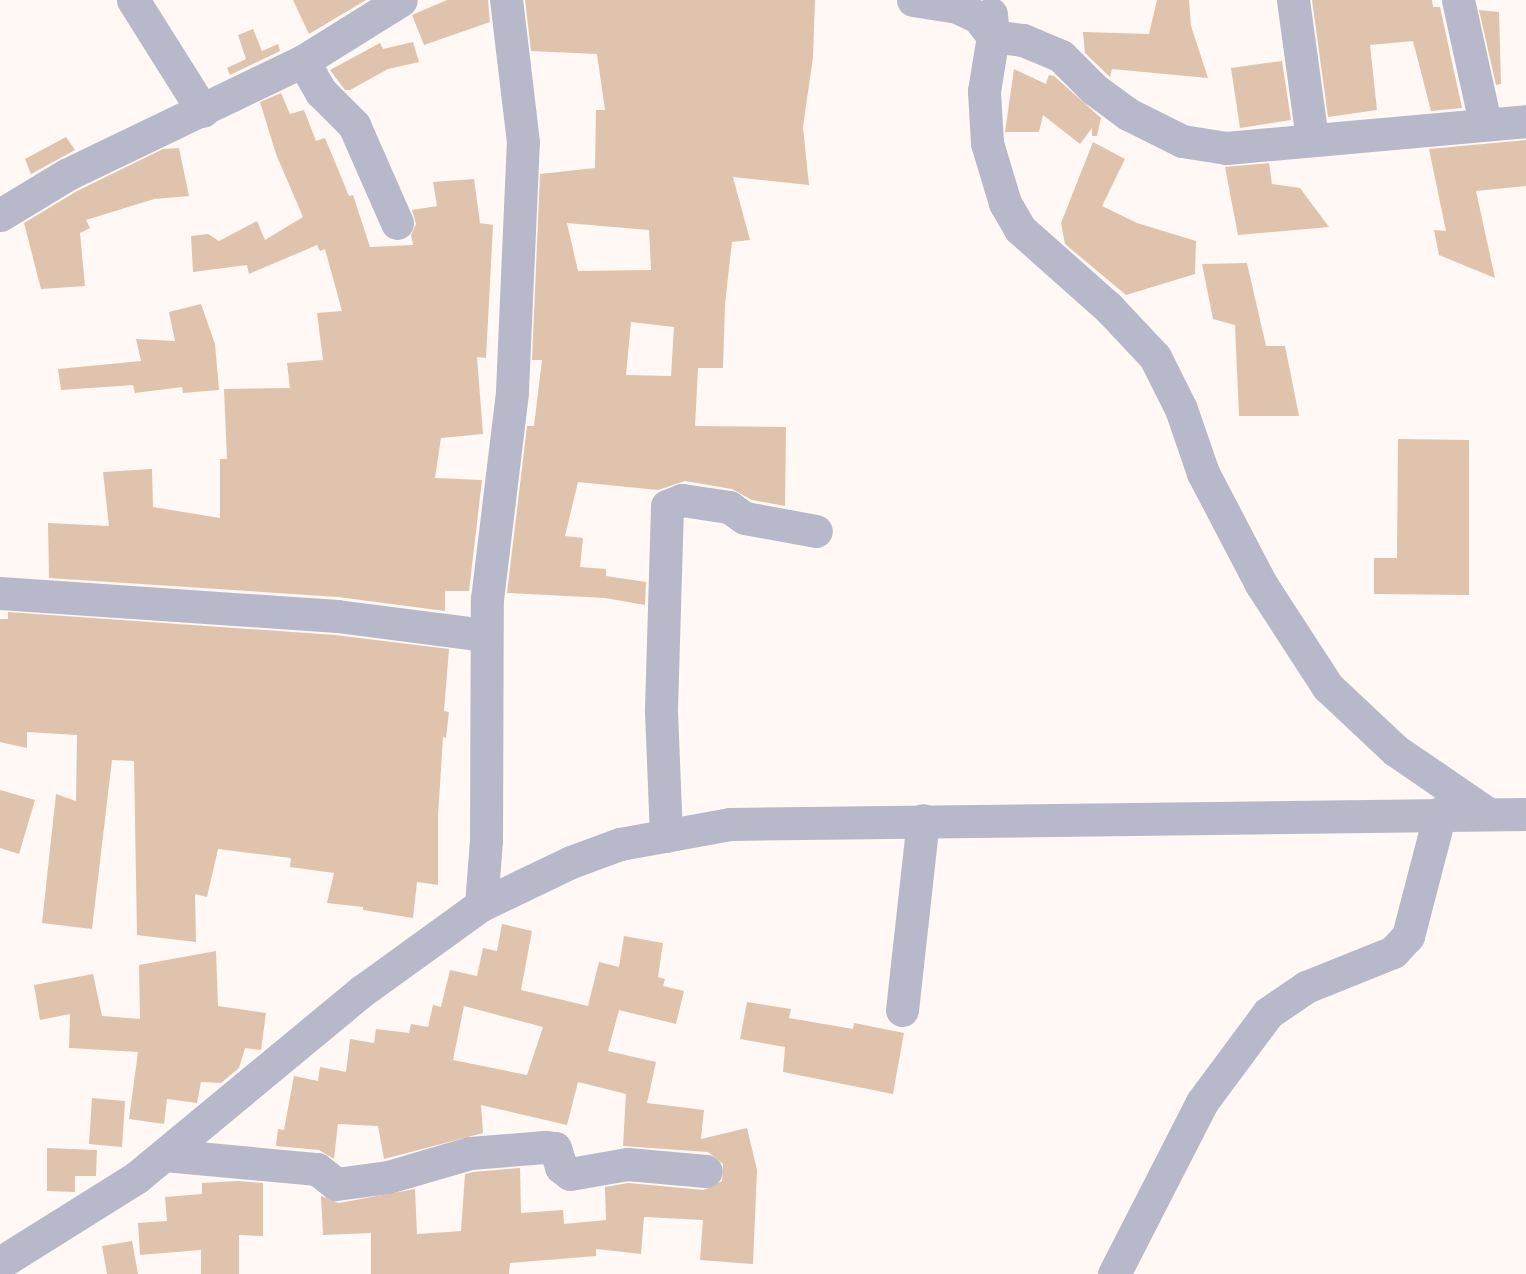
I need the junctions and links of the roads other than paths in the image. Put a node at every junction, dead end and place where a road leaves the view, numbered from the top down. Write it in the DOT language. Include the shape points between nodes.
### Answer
graph roads {
  1 [pos="133,0"];
  2 [pos="401,0"];
  3 [pos="506,0"];
  4 [pos="913,0"];
  5 [pos="991,0"];
  6 [pos="1293,0"];
  7 [pos="1458,0"];
  8 [pos="993,36"];
  9 [pos="303,61"];
  10 [pos="203,111"];
  11 [pos="1526,120"];
  12 [pos="1485,123"];
  13 [pos="1312,140"];
  14 [pos="0,215"];
  15 [pos="397,223"];
  16 [pos="816,531"];
  17 [pos="0,593"];
  18 [pos="486,635"];
  19 [pos="1440,813"];
  20 [pos="1487,813"];
  21 [pos="1526,814"];
  22 [pos="923,820"];
  23 [pos="666,836"];
  24 [pos="481,905"];
  25 [pos="902,1010"];
  26 [pos="165,1155"];
  27 [pos="706,1171"];
  28 [pos="0,1263"];
  29 [pos="1114,1274"];
  1 -- 10 [label="street"];
  2 -- 9 [label="street"];
  3 -- 18 [label="street" via="523,142 512,391 493,533"];
  4 -- 8 [label="street" via="957,8 978,17"];
  5 -- 8 [label="street"];
  6 -- 13 [label="street"];
  7 -- 12 [label="street"];
  8 -- 13 [label="street" via="1023,40 1061,56 1094,89 1128,114 1182,141 1226,148"];
  8 -- 20 [label="street" via="984,91 987,143 1005,203 1020,229 1108,307 1155,357 1181,409 1203,473 1260,584 1328,687 1395,750"];
  9 -- 10 [label="street"];
  9 -- 15 [label="street" via="321,92 354,125"];
  10 -- 14 [label="street" via="68,174"];
  11 -- 12 [label="street"];
  12 -- 13 [label="street"];
  16 -- 23 [label="street" via="745,518 729,507 682,500 667,506 661,709"];
  17 -- 18 [label="street" via="326,615"];
  18 -- 24 [label="street" via="486,840"];
  19 -- 20 [label="street"];
  19 -- 22 [label="street"];
  19 -- 29 [label="street" via="1408,936 1393,951 1306,987 1268,1014 1202,1102"];
  20 -- 21 [label="street"];
  22 -- 23 [label="street" via="730,824"];
  22 -- 25 [label="street"];
  23 -- 24 [label="street" via="620,844 571,862"];
  24 -- 26 [label="street" via="362,992"];
  26 -- 27 [label="street" via="317,1169 336,1184 388,1177 461,1154 545,1147 555,1148 561,1167 570,1174 627,1164"];
  26 -- 28 [label="street" via="137,1177"];
}
